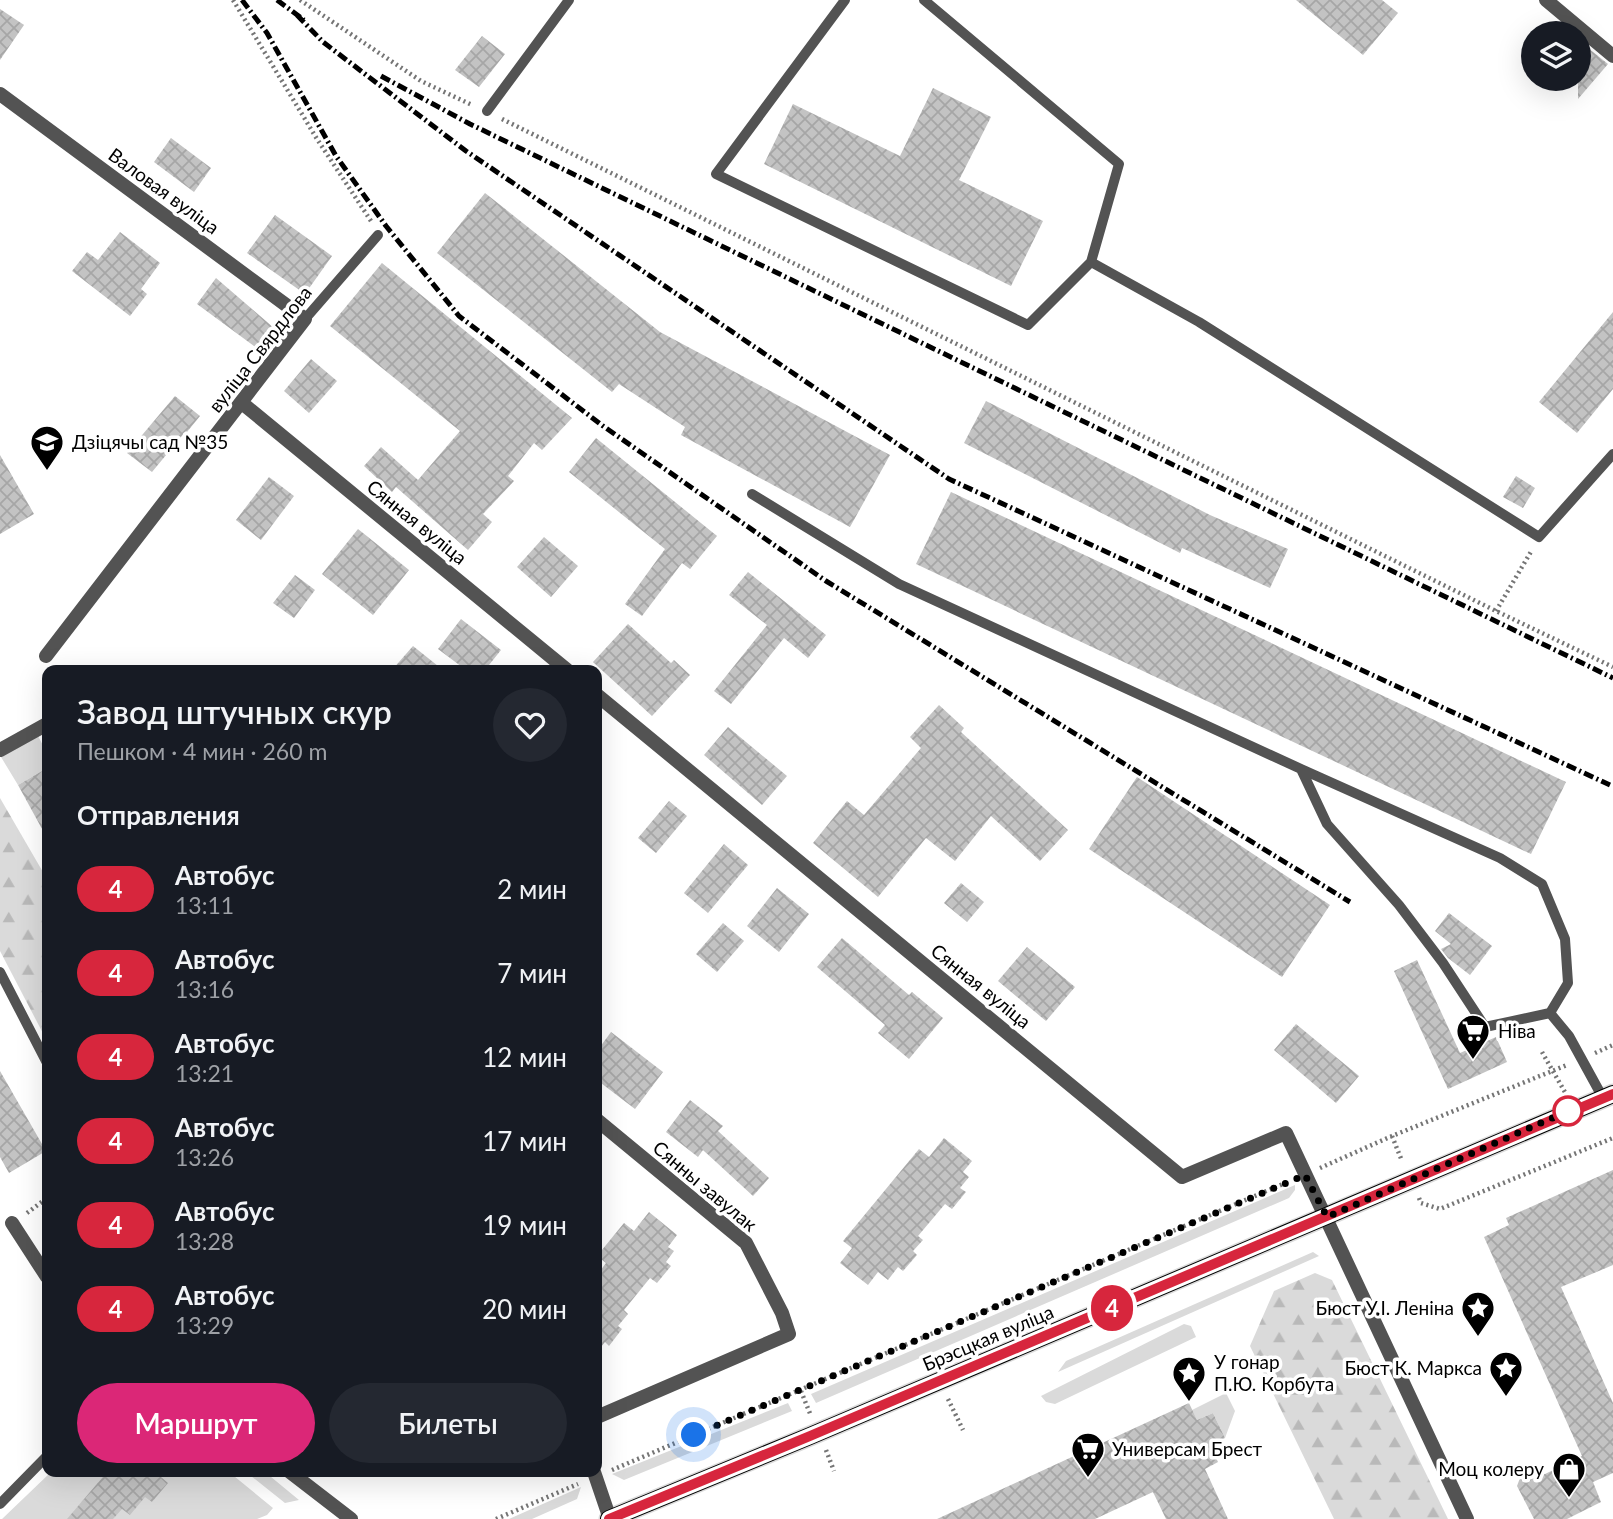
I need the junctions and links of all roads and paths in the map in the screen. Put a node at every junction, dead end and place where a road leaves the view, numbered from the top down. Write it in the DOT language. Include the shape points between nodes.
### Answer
graph roads {
  1 [pos="233,0"];
  2 [pos="300,0"];
  3 [pos="569,0"];
  4 [pos="845,0"];
  5 [pos="924,0"];
  6 [pos="1546,0"];
  7 [pos="1613,56"];
  8 [pos="0,94"];
  9 [pos="487,111"];
  10 [pos="378,234"];
  11 [pos="1091,262"];
  12 [pos="305,319"];
  13 [pos="242,404"];
  14 [pos="1613,454"];
  15 [pos="752,494"];
  16 [pos="1539,537"];
  17 [pos="1496,611"];
  18 [pos="46,656"];
  19 [pos="560,665"];
  20 [pos="1613,667"];
  21 [pos="602,699"];
  22 [pos="42,727"];
  23 [pos="0,750"];
  24 [pos="1301,769"];
  25 [pos="0,972"];
  26 [pos="1550,1013"];
  27 [pos="1613,1045"];
  28 [pos="1542,1052"];
  29 [pos="42,1053"];
  30 [pos="1581,1059"];
  31 [pos="1553,1070"];
  32 [pos="1608,1096"];
  33 [pos="1574,1109"];
  34 [pos="602,1124"];
  35 [pos="1613,1138"];
  36 [pos="1305,1175"];
  37 [pos="1421,1203"];
  38 [pos="1327,1217"];
  39 [pos="12,1223"];
  40 [pos="42,1269"];
  41 [pos="939,1381"];
  42 [pos="602,1415"];
  43 [pos="963,1430"];
  44 [pos="42,1461"];
  45 [pos="602,1471"];
  46 [pos="296,1477"];
  47 [pos="588,1477"];
  48 [pos="596,1477"];
  49 [pos="0,1504"];
  50 [pos="351,1519"];
  51 [pos="496,1519"];
  52 [pos="609,1519"];
  53 [pos="1467,1519"];
  1 -- 10 [label="path"];
  2 -- 9 [label="path" via="421,81"];
  3 -- 9 [label="lane"];
  4 -- 11 [label="lane" via="716,174 1027,325"];
  5 -- 11 [label="lane" via="1119,164"];
  6 -- 7 [label="street"];
  8 -- 12 [label="street, Валовая вуліца"];
  9 -- 17 [label="path"];
  10 -- 12 [label="lane, вуліца Свярдлова"];
  11 -- 16 [label="lane" via="1199,322"];
  12 -- 13 [label="street, вуліца Свярдлова"];
  13 -- 18 [label="street, вуліца Свярдлова"];
  13 -- 19 [label="street, Сянная вуліца"];
  14 -- 16 [label="lane"];
  15 -- 24 [label="lane" via="899,584"];
  16 -- 17 [label="path"];
  17 -- 20 [label="path"];
  21 -- 36 [label="street, Сянная вуліца" via="1182,1177 1286,1133"];
  22 -- 23 [label="street"];
  24 -- 26 [label="lane" via="1327,824 1399,905 1486,1027"];
  24 -- 26 [label="lane" via="1500,858 1542,884 1565,939 1568,983"];
  25 -- 29 [label="lane"];
  26 -- 30 [label="lane"];
  27 -- 30 [label="path"];
  28 -- 31 [label="path"];
  30 -- 31 [label="path"];
  30 -- 32 [label="lane"];
  31 -- 33 [label="path"];
  31 -- 36 [label="path"];
  32 -- 33 [label="main road, Брэсцкая вуліца"];
  33 -- 38 [label="main road, Брэсцкая вуліца"];
  34 -- 42 [label="street, Сянны завулак" via="746,1244 789,1334"];
  35 -- 37 [label="path" via="1440,1209"];
  36 -- 38 [label="street, Сянная вуліца"];
  36 -- 45 [label="path"];
  38 -- 41 [label="main road, Брэсцкая вуліца"];
  38 -- 53 [label="street, Сянная вуліца"];
  39 -- 40 [label="street"];
  41 -- 43 [label="path"];
  41 -- 52 [label="main road, Брэсцкая вуліца"];
  44 -- 49 [label="lane"];
  46 -- 50 [label="street"];
  47 -- 51 [label="path"];
  48 -- 52 [label="street"];
}
